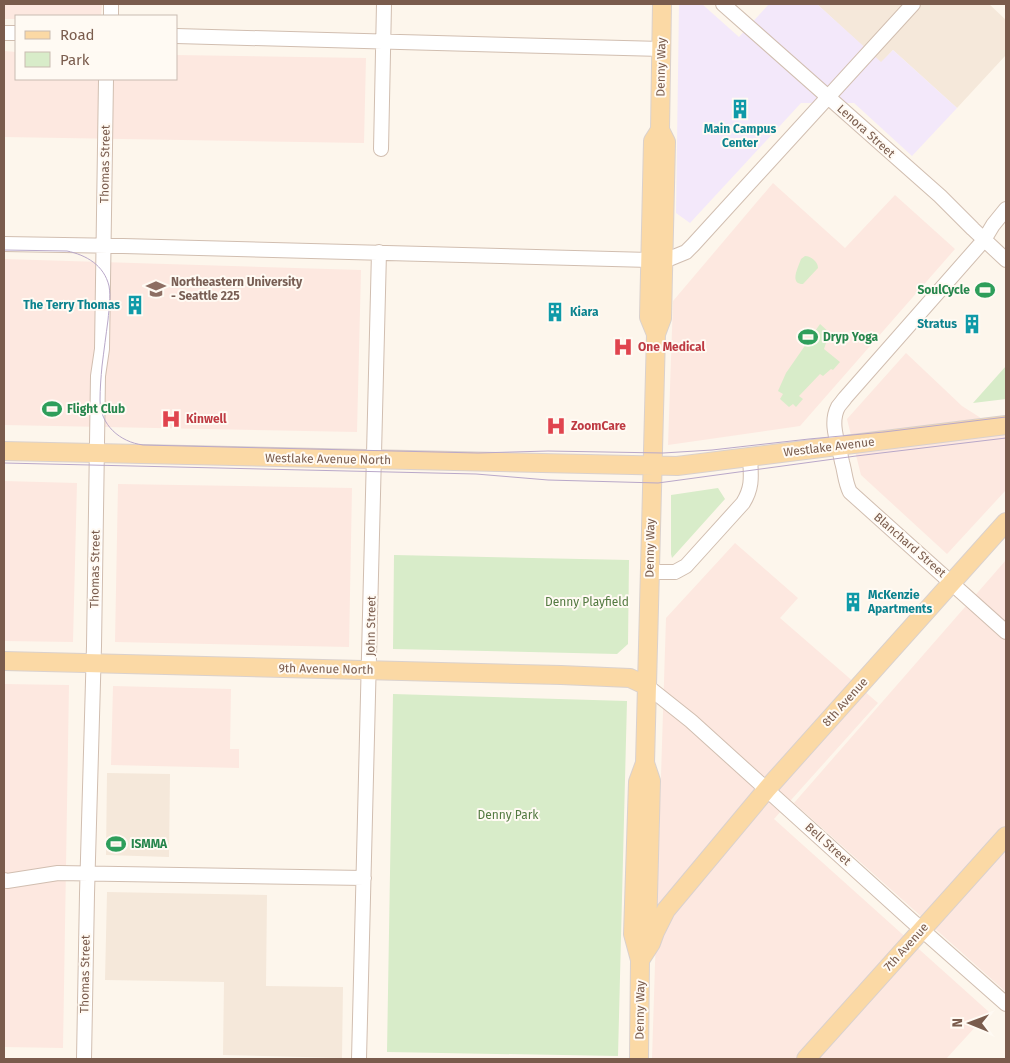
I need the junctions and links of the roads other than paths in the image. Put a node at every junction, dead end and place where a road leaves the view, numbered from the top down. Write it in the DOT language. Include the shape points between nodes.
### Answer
graph roads {
  1 [pos="384,4"];
  2 [pos="662,4"];
  3 [pos="723,4"];
  4 [pos="913,4"];
  5 [pos="178,36"];
  6 [pos="382,41"];
  7 [pos="662,49"];
  8 [pos="106,80"];
  9 [pos="828,97"];
  10 [pos="380,149"];
  11 [pos="1006,209"];
  12 [pos="984,240"];
  13 [pos="4,244"];
  14 [pos="104,245"];
  15 [pos="380,252"];
  16 [pos="657,260"];
  17 [pos="1006,260"];
  18 [pos="1006,425"];
  19 [pos="838,445"];
  20 [pos="4,451"];
  21 [pos="97,454"];
  22 [pos="750,457"];
  23 [pos="375,460"];
  24 [pos="652,466"];
  25 [pos="1006,522"];
  26 [pos="650,572"];
  27 [pos="952,583"];
  28 [pos="1006,632"];
  29 [pos="4,661"];
  30 [pos="94,663"];
  31 [pos="370,670"];
  32 [pos="647,686"];
  33 [pos="645,763"];
  34 [pos="767,789"];
  35 [pos="1006,836"];
  36 [pos="88,873"];
  37 [pos="364,878"];
  38 [pos="4,880"];
  39 [pos="687,885"];
  40 [pos="648,895"];
  41 [pos="922,929"];
  42 [pos="640,960"];
  43 [pos="1006,1004"];
  44 [pos="84,1059"];
  45 [pos="359,1059"];
  46 [pos="639,1059"];
  47 [pos="807,1059"];
  1 -- 6 [label="street"];
  2 -- 7 [label="main road, Denny Way"];
  3 -- 9 [label="street, Lenora Street"];
  4 -- 9 [label="street"];
  5 -- 6 [label="street"];
  6 -- 7 [label="street"];
  6 -- 10 [label="street"];
  7 -- 16 [label="main road, Denny Way" via="660,130 653,141"];
  8 -- 14 [label="street, Thomas Street"];
  9 -- 12 [label="street, Lenora Street" via="940,196"];
  9 -- 16 [label="street" via="686,252"];
  11 -- 12 [label="street, Blanchard Street"];
  12 -- 17 [label="street, Lenora Street"];
  12 -- 19 [label="street, Blanchard Street" via="841,403 834,424"];
  13 -- 14 [label="street"];
  14 -- 15 [label="street"];
  14 -- 21 [label="street, Thomas Street"];
  15 -- 16 [label="street"];
  15 -- 23 [label="street, John Street"];
  16 -- 24 [label="main road, Denny Way" via="650,317 656,334"];
  18 -- 19 [label="main road, Westlake Avenue"];
  19 -- 22 [label="main road, Westlake Avenue"];
  19 -- 27 [label="street, Blanchard Street" via="850,492"];
  20 -- 21 [label="main road, Westlake Avenue North"];
  21 -- 23 [label="main road, Westlake Avenue North"];
  21 -- 30 [label="street, Thomas Street"];
  22 -- 24 [label="main road, Westlake Avenue"];
  22 -- 26 [label="street" via="751,487 743,504 686,566 675,572"];
  23 -- 24 [label="main road, Westlake Avenue North"];
  23 -- 31 [label="street, John Street"];
  24 -- 26 [label="main road, Denny Way"];
  25 -- 27 [label="main road, 8th Avenue"];
  26 -- 32 [label="main road, Denny Way"];
  27 -- 28 [label="street, Blanchard Street"];
  27 -- 34 [label="main road, 8th Avenue"];
  29 -- 30 [label="main road, 9th Avenue North"];
  30 -- 31 [label="main road, 9th Avenue North"];
  30 -- 36 [label="street, Thomas Street"];
  31 -- 32 [label="main road, 9th Avenue North" via="630,678"];
  31 -- 37 [label="street, John Street"];
  32 -- 33 [label="main road, Denny Way"];
  32 -- 34 [label="street, Bell Street"];
  33 -- 40 [label="main road, Denny Way" via="651,781"];
  33 -- 42 [label="main road, Denny Way" via="638,782 633,934"];
  34 -- 39 [label="main road, 8th Avenue"];
  34 -- 41 [label="street, Bell Street"];
  35 -- 41 [label="main road, 7th Avenue"];
  36 -- 37 [label="street"];
  36 -- 38 [label="street"];
  36 -- 44 [label="street, Thomas Street"];
  37 -- 45 [label="street, John Street"];
  39 -- 40 [label="main road" via="668,894"];
  39 -- 42 [label="main road, 8th Avenue" via="666,910"];
  40 -- 42 [label="main road, Denny Way" via="647,934"];
  41 -- 43 [label="street, Bell Street"];
  41 -- 47 [label="main road, 7th Avenue"];
  42 -- 46 [label="main road, Denny Way"];
}
